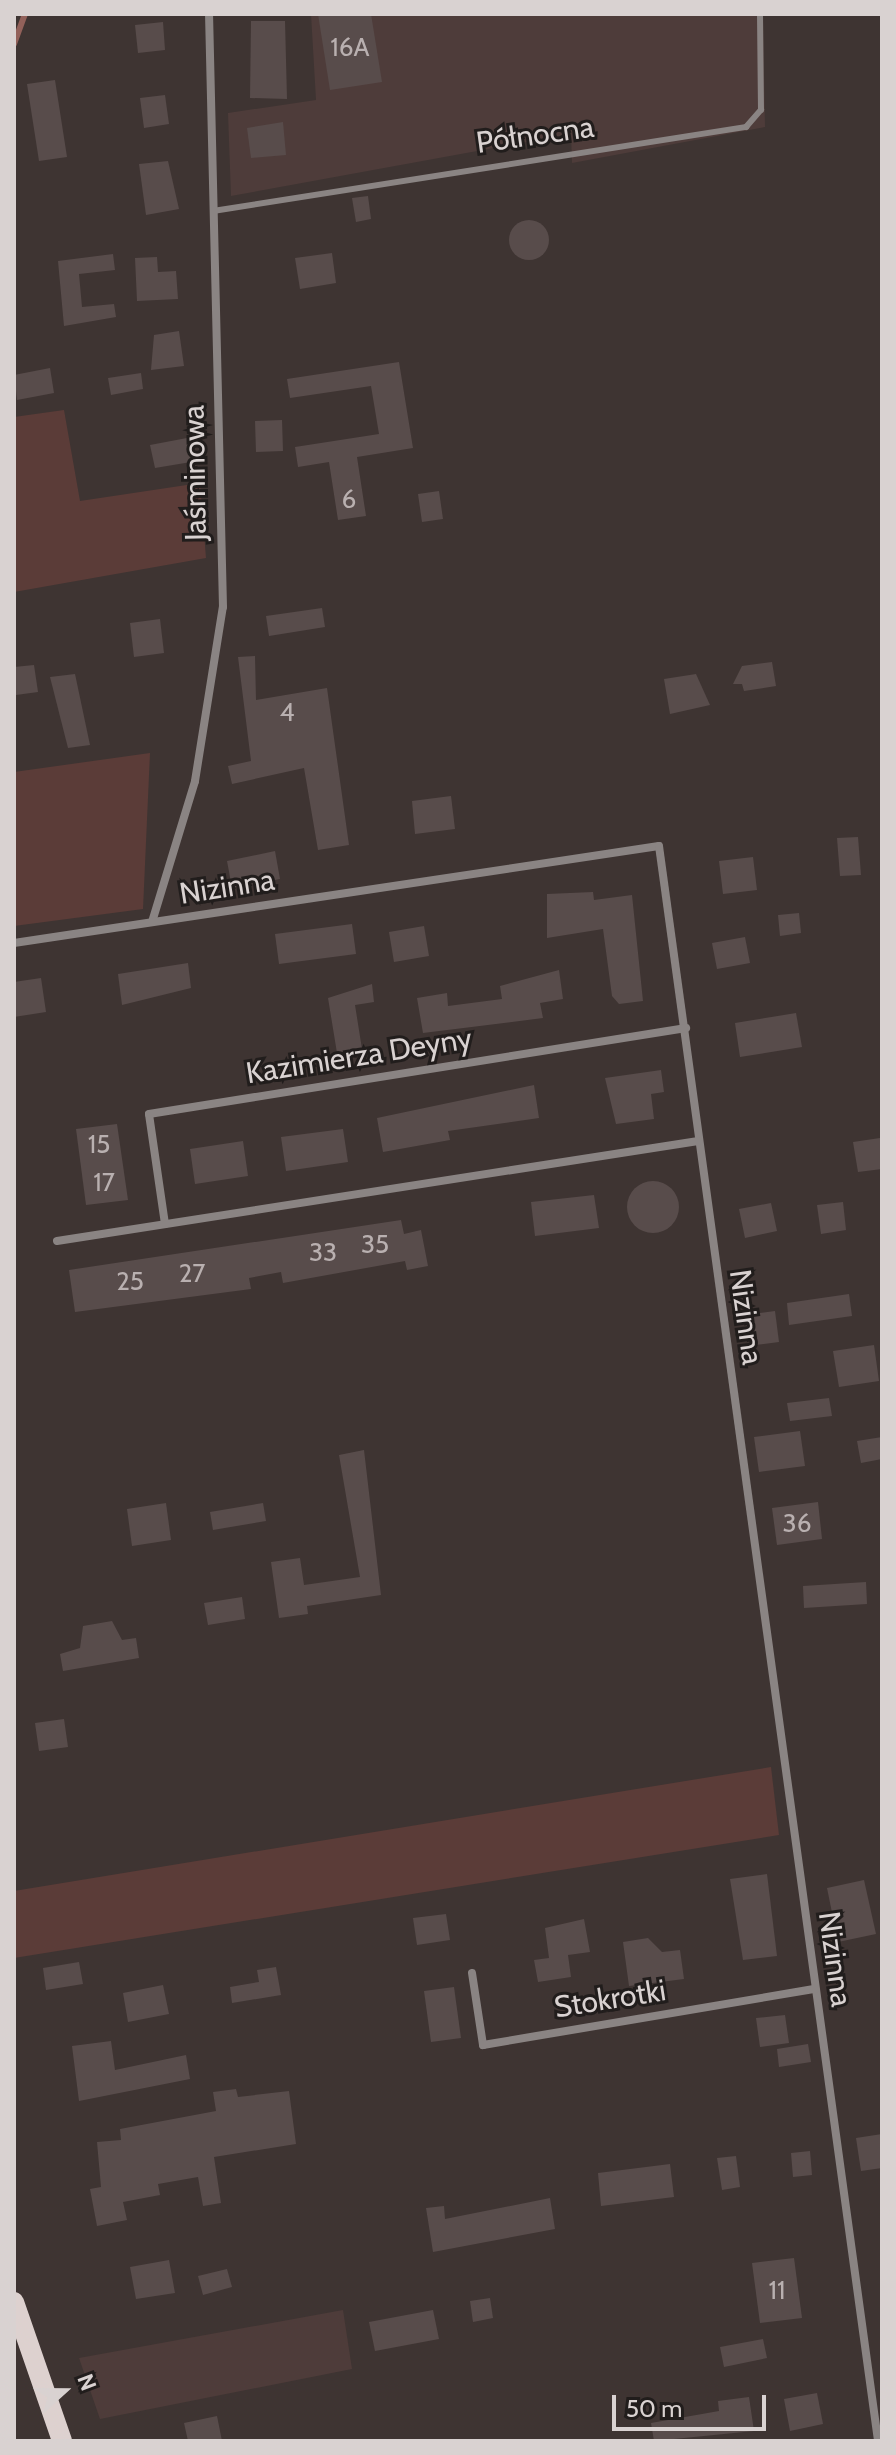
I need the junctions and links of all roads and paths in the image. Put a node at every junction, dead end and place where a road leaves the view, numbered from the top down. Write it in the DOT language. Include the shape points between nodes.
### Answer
graph roads {
  1 [pos="209,14"];
  2 [pos="760,14"];
  3 [pos="213,211"];
  4 [pos="152,922"];
  5 [pos="14,943"];
  6 [pos="686,1028"];
  7 [pos="698,1141"];
  8 [pos="165,1224"];
  9 [pos="57,1241"];
  10 [pos="472,1973"];
  11 [pos="815,1989"];
  12 [pos="14,2302"];
  13 [pos="62,2441"];
  14 [pos="878,2441"];
  1 -- 3 [label="street, Jaśminowa"];
  2 -- 3 [label="lane, Północna" via="761,110 746,127"];
  3 -- 4 [label="street, Jaśminowa" via="223,607 217,670 195,781"];
  4 -- 5 [label="street, Nizinna"];
  4 -- 6 [label="street, Nizinna" via="659,846"];
  6 -- 7 [label="street, Nizinna"];
  6 -- 8 [label="street, Kazimierza Deyny" via="149,1114"];
  7 -- 8 [label="street"];
  7 -- 11 [label="street, Nizinna"];
  8 -- 9 [label="street"];
  10 -- 11 [label="street, Stokrotki" via="483,2045"];
  11 -- 14 [label="street, Nizinna"];
  12 -- 13 [label="main road"];
}
